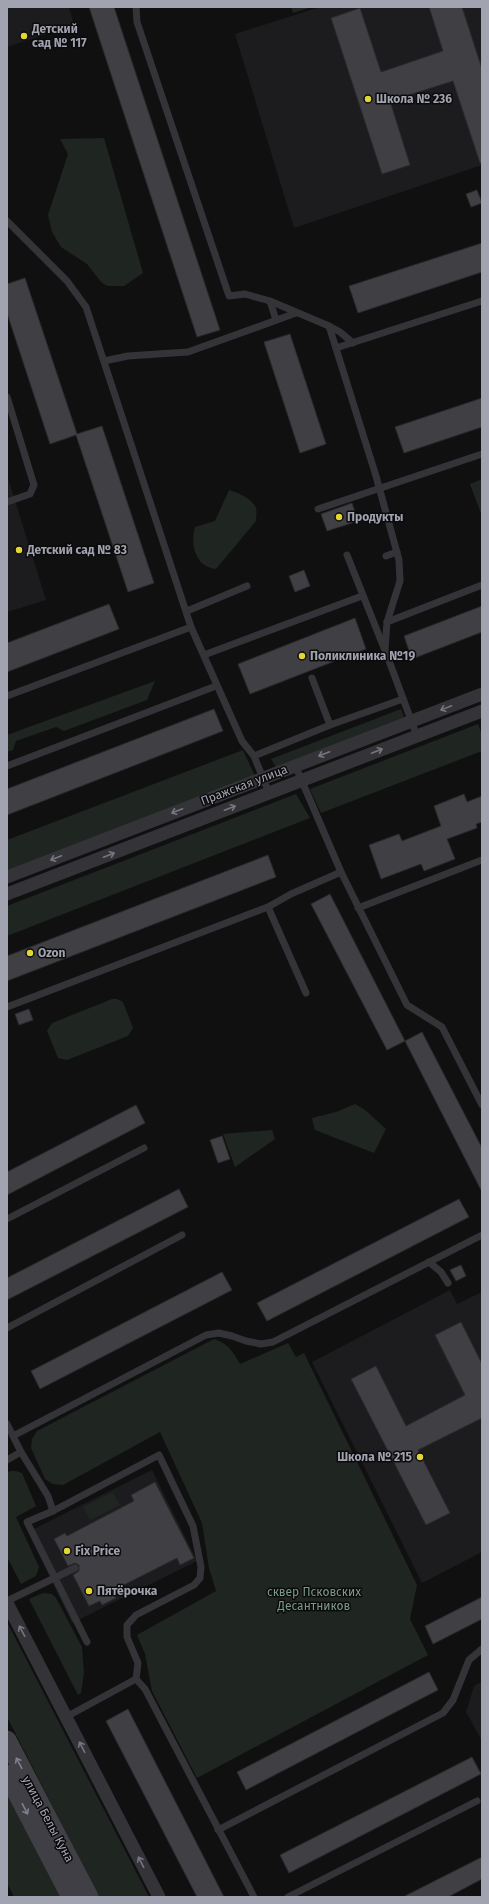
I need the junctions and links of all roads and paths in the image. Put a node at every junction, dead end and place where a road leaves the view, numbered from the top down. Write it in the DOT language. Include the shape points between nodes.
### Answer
graph roads {
  1 [pos="136,7"];
  2 [pos="7,221"];
  3 [pos="270,301"];
  4 [pos="482,301"];
  5 [pos="296,313"];
  6 [pos="276,320"];
  7 [pos="329,326"];
  8 [pos="353,343"];
  9 [pos="336,348"];
  10 [pos="104,361"];
  11 [pos="7,397"];
  12 [pos="482,454"];
  13 [pos="379,489"];
  14 [pos="7,502"];
  15 [pos="318,509"];
  16 [pos="397,552"];
  17 [pos="347,555"];
  18 [pos="386,556"];
  19 [pos="482,585"];
  20 [pos="246,586"];
  21 [pos="362,596"];
  22 [pos="187,612"];
  23 [pos="387,622"];
  24 [pos="191,627"];
  25 [pos="384,650"];
  26 [pos="204,655"];
  27 [pos="312,678"];
  28 [pos="216,686"];
  29 [pos="482,695"];
  30 [pos="7,696"];
  31 [pos="403,699"];
  32 [pos="482,711"];
  33 [pos="412,722"];
  34 [pos="330,725"];
  35 [pos="417,736"];
  36 [pos="254,756"];
  37 [pos="7,766"];
  38 [pos="295,766"];
  39 [pos="264,777"];
  40 [pos="300,781"];
  41 [pos="269,793"];
  42 [pos="482,860"];
  43 [pos="341,872"];
  44 [pos="7,877"];
  45 [pos="7,894"];
  46 [pos="268,907"];
  47 [pos="358,908"];
  48 [pos="306,993"];
  49 [pos="7,1007"];
  50 [pos="482,1105"];
  51 [pos="144,1148"];
  52 [pos="7,1219"];
  53 [pos="182,1235"];
  54 [pos="482,1235"];
  55 [pos="429,1262"];
  56 [pos="448,1283"];
  57 [pos="7,1328"];
  58 [pos="7,1424"];
  59 [pos="13,1436"];
  60 [pos="22,1452"];
  61 [pos="7,1460"];
  62 [pos="53,1511"];
  63 [pos="75,1568"];
  64 [pos="55,1577"];
  65 [pos="7,1602"];
  66 [pos="87,1642"];
  67 [pos="482,1649"];
  68 [pos="136,1679"];
  69 [pos="66,1717"];
  70 [pos="7,1740"];
  71 [pos="7,1774"];
  72 [pos="478,1801"];
  73 [pos="218,1830"];
  74 [pos="71,1897"];
  75 [pos="89,1897"];
  76 [pos="159,1897"];
  77 [pos="254,1897"];
  78 [pos="288,1897"];
  1 -- 3 [label="lane" via="137,22 229,296 245,294"];
  2 -- 10 [label="lane" via="67,281 86,307"];
  3 -- 5 [label="lane"];
  3 -- 6 [label="lane"];
  4 -- 8 [label="lane"];
  5 -- 6 [label="lane"];
  5 -- 7 [label="lane"];
  6 -- 10 [label="lane" via="188,352 128,356"];
  7 -- 8 [label="lane"];
  7 -- 9 [label="lane"];
  8 -- 9 [label="lane"];
  9 -- 13 [label="lane"];
  10 -- 22 [label="lane"];
  11 -- 14 [label="lane" via="34,485 30,494"];
  12 -- 13 [label="lane"];
  13 -- 15 [label="lane"];
  13 -- 16 [label="lane"];
  16 -- 18 [label="lane"];
  16 -- 23 [label="lane" via="400,581"];
  17 -- 21 [label="lane"];
  19 -- 23 [label="lane"];
  20 -- 22 [label="lane"];
  21 -- 25 [label="lane"];
  21 -- 26 [label="lane"];
  22 -- 24 [label="lane"];
  23 -- 25 [label="lane"];
  24 -- 26 [label="lane"];
  24 -- 30 [label="lane"];
  25 -- 31 [label="lane"];
  26 -- 28 [label="lane"];
  27 -- 34 [label="lane"];
  28 -- 36 [label="lane" via="242,741"];
  28 -- 37 [label="lane"];
  29 -- 33 [label="street, Пражская улица, one-way"];
  31 -- 33 [label="lane"];
  31 -- 34 [label="lane"];
  32 -- 35 [label="street, Пражская улица"];
  33 -- 35 [label="lane"];
  33 -- 38 [label="street, Пражская улица, one-way"];
  34 -- 36 [label="lane"];
  40 -- 35 [label="street, Пражская улица, one-way"];
  36 -- 39 [label="lane"];
  38 -- 39 [label="street, Пражская улица"];
  38 -- 40 [label="lane"];
  39 -- 41 [label="lane"];
  39 -- 44 [label="street, Пражская улица, one-way"];
  40 -- 41 [label="street, Пражская улица"];
  40 -- 43 [label="lane"];
  45 -- 41 [label="street, Пражская улица, one-way"];
  42 -- 47 [label="lane"];
  43 -- 46 [label="lane"];
  43 -- 47 [label="lane"];
  46 -- 48 [label="lane"];
  46 -- 49 [label="lane"];
  47 -- 50 [label="lane" via="407,1005 442,1027"];
  51 -- 52 [label="lane"];
  53 -- 57 [label="lane"];
  54 -- 55 [label="lane"];
  55 -- 56 [label="lane" via="441,1272"];
  55 -- 59 [label="lane" via="273,1342 261,1344 219,1333 206,1335"];
  58 -- 59 [label="lane"];
  59 -- 60 [label="lane"];
  60 -- 61 [label="lane"];
  60 -- 62 [label="lane" via="48,1496"];
  62 -- 64 [label="lane" via="27,1522"];
  62 -- 68 [label="lane" via="159,1455 190,1519 198,1547 200,1578 194,1585 136,1615 128,1625 127,1637 138,1663"];
  63 -- 64 [label="lane"];
  64 -- 65 [label="lane"];
  64 -- 66 [label="lane"];
  69 -- 65 [label="street, one-way"];
  67 -- 73 [label="lane" via="470,1660 453,1700 443,1713"];
  68 -- 69 [label="lane"];
  68 -- 73 [label="lane" via="145,1689"];
  76 -- 69 [label="street, one-way"];
  75 -- 70 [label="street, улица Белы Куна, one-way"];
  71 -- 74 [label="street, улица Белы Куна, one-way"];
  72 -- 78 [label="lane"];
  73 -- 77 [label="lane"];
}
